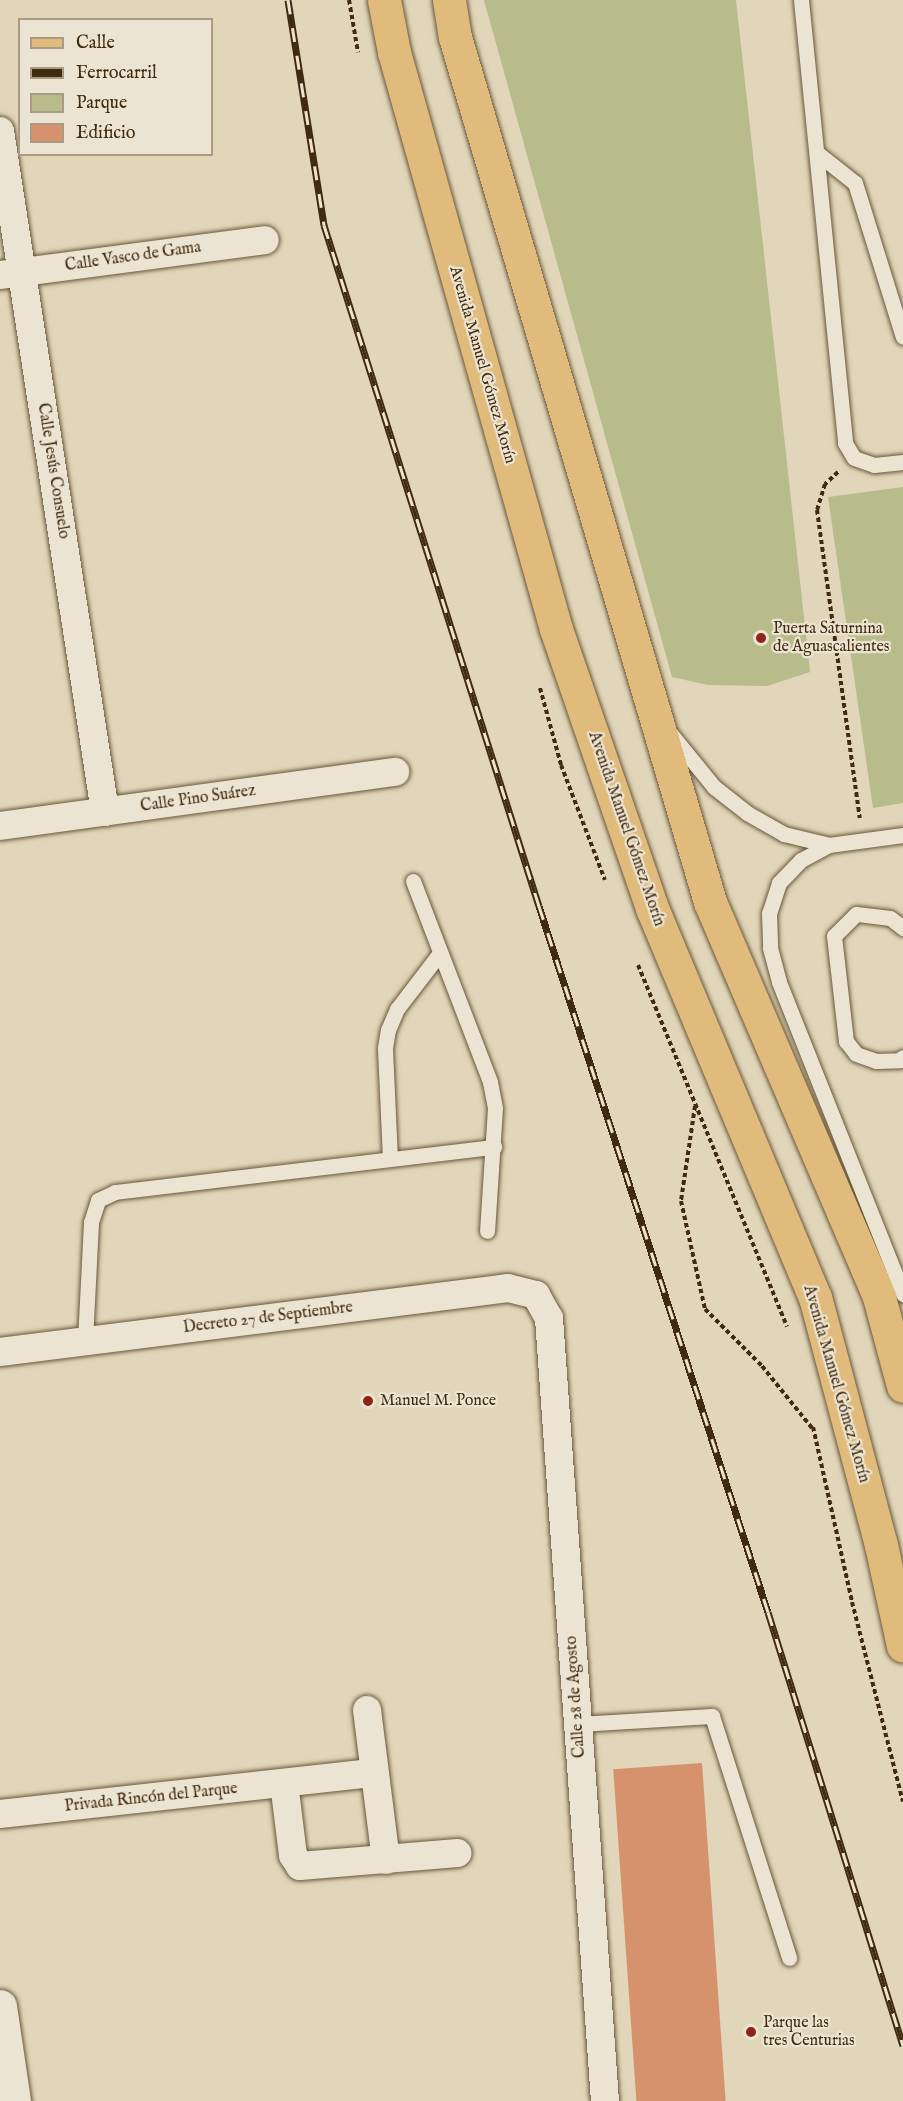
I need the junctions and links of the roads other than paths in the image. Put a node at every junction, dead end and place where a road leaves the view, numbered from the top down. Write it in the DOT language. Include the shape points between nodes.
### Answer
graph roads {
  1 [pos="384,0"];
  2 [pos="449,0"];
  3 [pos="801,0"];
  4 [pos="0,131"];
  5 [pos="817,153"];
  6 [pos="265,240"];
  7 [pos="11,274"];
  8 [pos="903,337"];
  9 [pos="903,462"];
  10 [pos="651,709"];
  11 [pos="395,772"];
  12 [pos="105,812"];
  13 [pos="0,826"];
  14 [pos="903,835"];
  15 [pos="830,845"];
  16 [pos="412,881"];
  17 [pos="903,928"];
  18 [pos="440,953"];
  19 [pos="903,1057"];
  20 [pos="494,1147"];
  21 [pos="390,1159"];
  22 [pos="487,1231"];
  23 [pos="903,1294"];
  24 [pos="536,1295"];
  25 [pos="85,1341"];
  26 [pos="0,1352"];
  27 [pos="903,1386"];
  28 [pos="903,1646"];
  29 [pos="367,1710"];
  30 [pos="578,1724"];
  31 [pos="374,1773"];
  32 [pos="284,1783"];
  33 [pos="9,1813"];
  34 [pos="457,1853"];
  35 [pos="386,1860"];
  36 [pos="789,1958"];
  37 [pos="0,2006"];
  38 [pos="14,2101"];
  39 [pos="605,2101"];
  1 -- 28 [label="main road, Avenida Manuel Gómez Morín" via="393,52 556,629 652,908 814,1297 881,1545"];
  2 -- 10 [label="main road" via="456,37"];
  3 -- 5 [label="lane"];
  4 -- 7 [label="street, Calle Jesús Consuelo"];
  5 -- 8 [label="lane" via="855,183"];
  5 -- 9 [label="lane" via="845,443 854,458 874,465"];
  6 -- 7 [label="street, Calle Vasco de Gama"];
  7 -- 12 [label="street, Calle Jesús Consuelo"];
  10 -- 15 [label="lane" via="714,787 747,813 784,834"];
  10 -- 27 [label="main road" via="710,902 879,1297"];
  11 -- 12 [label="street, Calle Pino Suárez"];
  12 -- 13 [label="street, Calle Pino Suárez"];
  14 -- 15 [label="lane"];
  15 -- 23 [label="lane" via="801,860 779,883 769,913 770,948 807,1057"];
  16 -- 18 [label="lane"];
  17 -- 19 [label="lane" via="890,918 856,915 834,936 846,1041 856,1054 876,1061"];
  18 -- 20 [label="lane" via="490,1082 495,1108"];
  18 -- 21 [label="lane" via="397,1009 388,1030 385,1048"];
  20 -- 21 [label="lane"];
  20 -- 22 [label="lane"];
  21 -- 25 [label="lane" via="115,1192 98,1200 90,1222"];
  24 -- 25 [label="street, Decreto 27 de Septiembre" via="508,1288"];
  24 -- 30 [label="street, Calle 28 de Agosto" via="549,1318"];
  25 -- 26 [label="street, Decreto 27 de Septiembre"];
  29 -- 31 [label="street"];
  30 -- 36 [label="lane" via="712,1716"];
  30 -- 39 [label="street, Calle 28 de Agosto"];
  31 -- 32 [label="street, Privada Rincón del Parque"];
  31 -- 35 [label="street"];
  32 -- 33 [label="street, Privada Rincón del Parque"];
  32 -- 35 [label="street" via="293,1855 300,1866"];
  34 -- 35 [label="street"];
  37 -- 38 [label="main road"];
}
